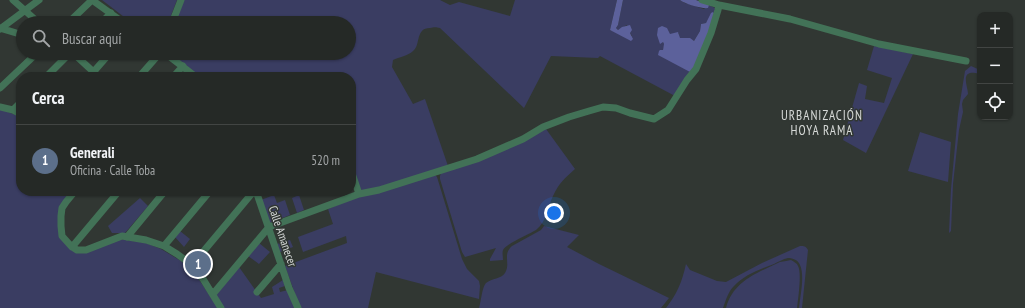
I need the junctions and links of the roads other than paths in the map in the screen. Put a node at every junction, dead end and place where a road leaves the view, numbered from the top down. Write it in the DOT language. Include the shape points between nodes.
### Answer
graph roads {
  1 [pos="13,0"];
  2 [pos="39,0"];
  3 [pos="92,0"];
  4 [pos="181,0"];
  5 [pos="702,0"];
  6 [pos="719,5"];
  7 [pos="24,11"];
  8 [pos="111,13"];
  9 [pos="17,16"];
  10 [pos="30,16"];
  11 [pos="75,16"];
  12 [pos="108,16"];
  13 [pos="115,16"];
  14 [pos="175,16"];
  15 [pos="16,17"];
  16 [pos="0,28"];
  17 [pos="16,33"];
  18 [pos="30,60"];
  19 [pos="63,60"];
  20 [pos="79,60"];
  21 [pos="104,60"];
  22 [pos="154,60"];
  23 [pos="175,60"];
  24 [pos="966,61"];
  25 [pos="183,66"];
  26 [pos="17,72"];
  27 [pos="51,72"];
  28 [pos="89,72"];
  29 [pos="93,72"];
  30 [pos="143,72"];
  31 [pos="178,72"];
  32 [pos="190,72"];
  33 [pos="16,73"];
  34 [pos="0,88"];
  35 [pos="0,107"];
  36 [pos="16,107"];
  37 [pos="13,110"];
  38 [pos="16,112"];
  39 [pos="356,185"];
  40 [pos="359,194"];
  41 [pos="356,195"];
  42 [pos="69,196"];
  43 [pos="116,196"];
  44 [pos="161,196"];
  45 [pos="206,196"];
  46 [pos="251,196"];
  47 [pos="257,196"];
  48 [pos="354,196"];
  49 [pos="269,227"];
  50 [pos="125,236"];
  51 [pos="164,246"];
  52 [pos="72,247"];
  53 [pos="281,264"];
  54 [pos="192,265"];
  55 [pos="257,292"];
  56 [pos="213,294"];
  57 [pos="220,308"];
  58 [pos="298,308"];
  1 -- 7 [label="street"];
  2 -- 7 [label="street"];
  3 -- 8 [label="street"];
  3 -- 11 [label="street"];
  4 -- 14 [label="street"];
  5 -- 6 [label="street"];
  6 -- 24 [label="street" via="790,19 879,44"];
  6 -- 40 [label="street" via="696,69 668,110 654,119 616,108 603,107 543,127 523,139 477,159"];
  7 -- 9 [label="street"];
  7 -- 10 [label="street"];
  8 -- 12 [label="street"];
  8 -- 13 [label="street"];
  15 -- 16 [label="street"];
  16 -- 17 [label="street"];
  18 -- 26 [label="street"];
  19 -- 27 [label="street"];
  20 -- 28 [label="street"];
  21 -- 29 [label="street"];
  22 -- 30 [label="street"];
  23 -- 25 [label="street"];
  25 -- 31 [label="street"];
  25 -- 32 [label="street"];
  33 -- 34 [label="street"];
  35 -- 37 [label="street"];
  36 -- 37 [label="street"];
  37 -- 38 [label="street"];
  39 -- 40 [label="street"];
  40 -- 41 [label="street"];
  42 -- 52 [label="street" via="62,208 61,226 62,236"];
  43 -- 52 [label="street"];
  44 -- 50 [label="street"];
  45 -- 51 [label="street"];
  46 -- 54 [label="street"];
  47 -- 49 [label="street, Calle Amanecer"];
  48 -- 49 [label="street"];
  49 -- 53 [label="street, Calle Amanecer"];
  49 -- 56 [label="street"];
  50 -- 51 [label="street"];
  50 -- 52 [label="street" via="86,250"];
  51 -- 54 [label="street"];
  53 -- 55 [label="street"];
  53 -- 58 [label="street, Calle Amanecer"];
  54 -- 56 [label="street"];
  56 -- 57 [label="street"];
}
